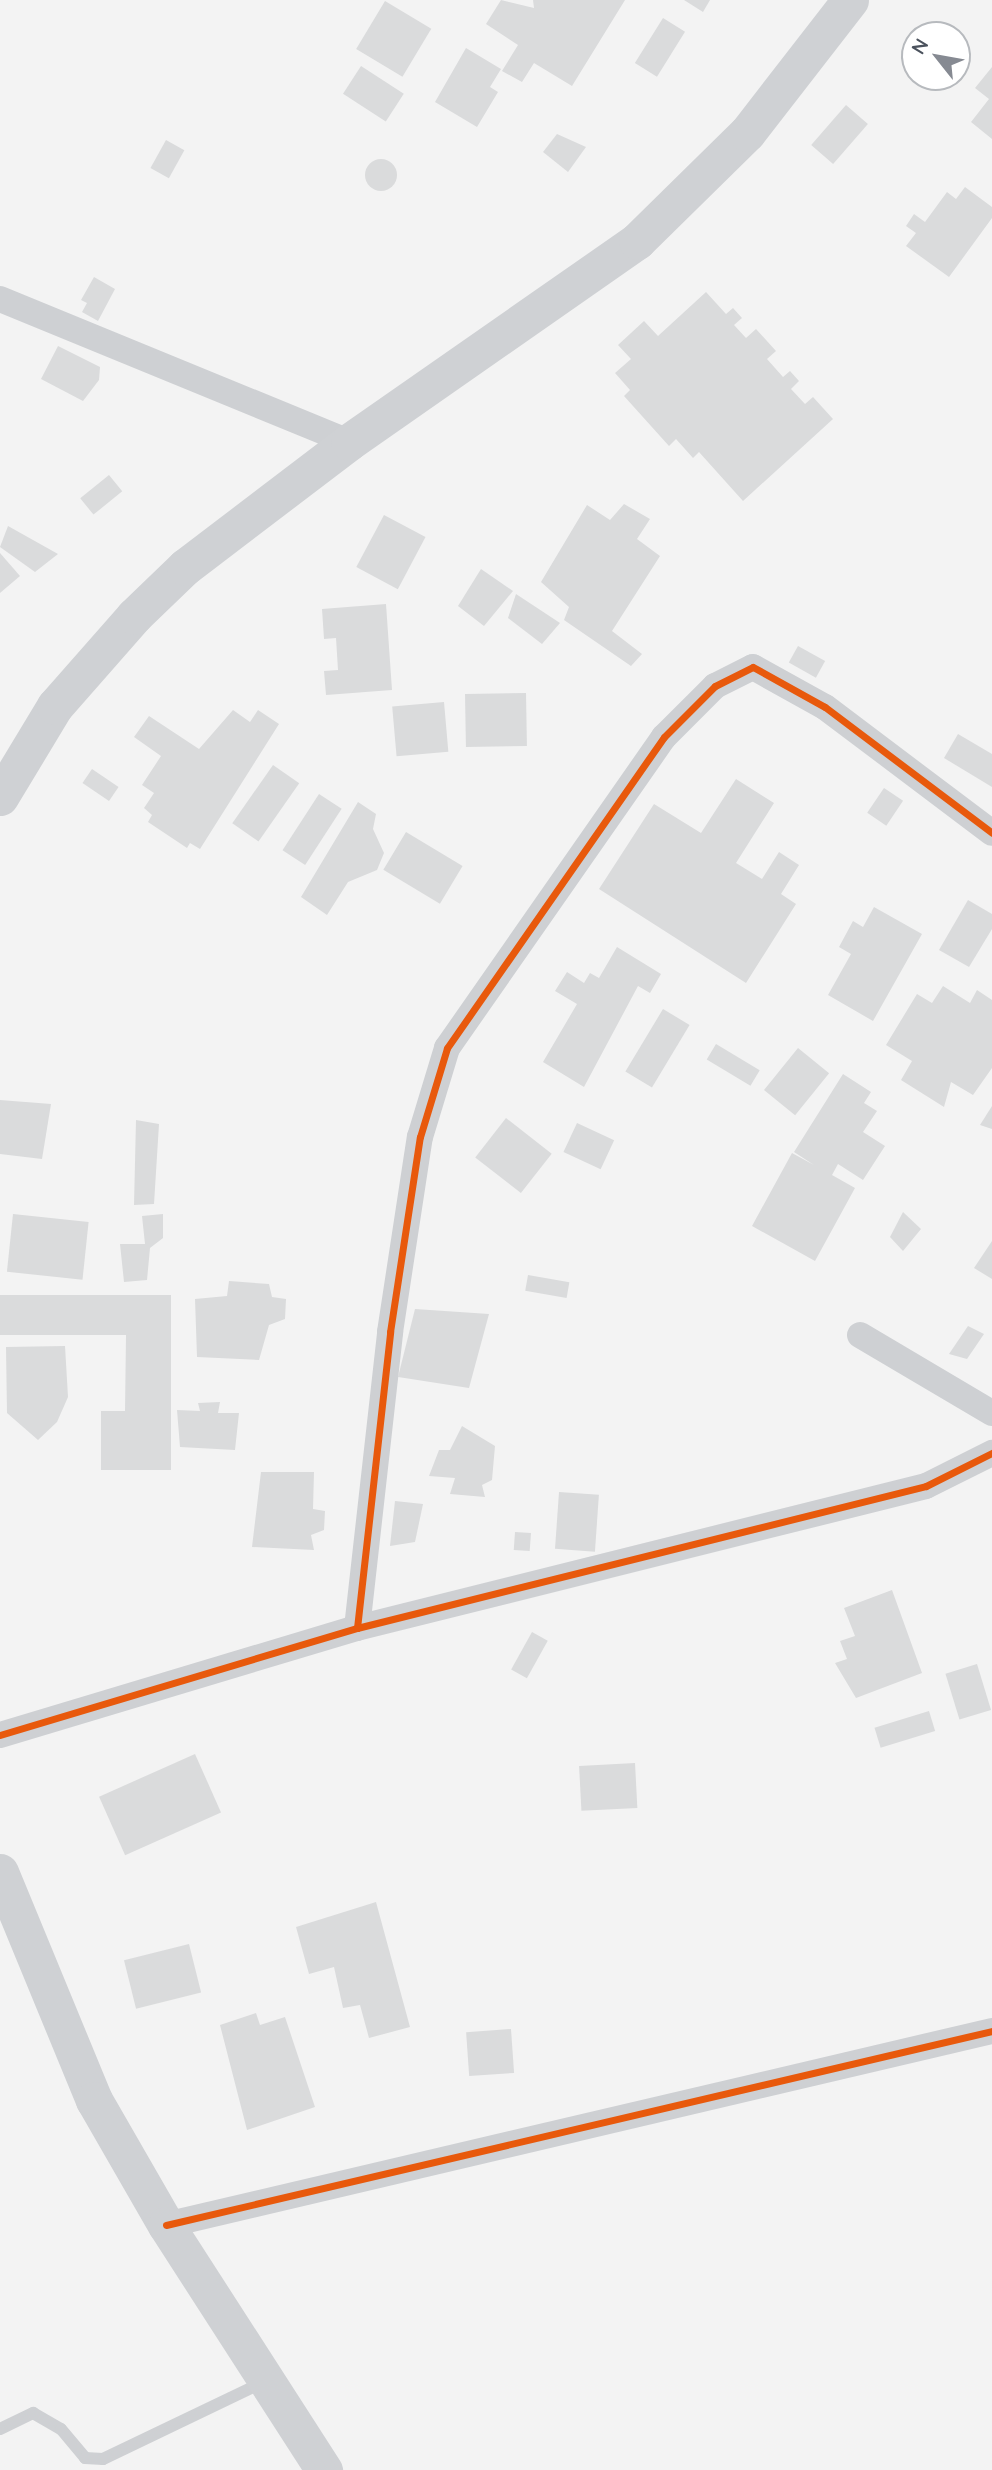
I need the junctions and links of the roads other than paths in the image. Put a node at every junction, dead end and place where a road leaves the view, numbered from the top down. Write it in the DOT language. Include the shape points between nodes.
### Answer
graph roads {
  1 [pos="850,0"];
  2 [pos="0,299"];
  3 [pos="349,442"];
  4 [pos="0,797"];
  5 [pos="992,833"];
  6 [pos="860,1335"];
  7 [pos="992,1413"];
  8 [pos="992,1453"];
  9 [pos="357,1628"];
  10 [pos="0,1735"];
  11 [pos="0,1872"];
  12 [pos="992,2031"];
  13 [pos="166,2225"];
  14 [pos="266,2381"];
  15 [pos="0,2429"];
  16 [pos="324,2470"];
  1 -- 3 [label="main road" via="747,133 637,242"];
  2 -- 3 [label="street"];
  3 -- 4 [label="main road" via="196,559 134,616 55,706"];
  5 -- 9 [label="street" via="825,707 753,667 715,686 664,737 447,1048 420,1137 392,1319"];
  6 -- 7 [label="street"];
  8 -- 9 [label="street" via="926,1486"];
  9 -- 10 [label="street"];
  11 -- 13 [label="main road" via="63,2036"];
  12 -- 13 [label="street"];
  13 -- 14 [label="main road"];
  14 -- 15 [label="lane" via="103,2459 85,2458 61,2429 33,2413"];
  14 -- 16 [label="main road"];
}
